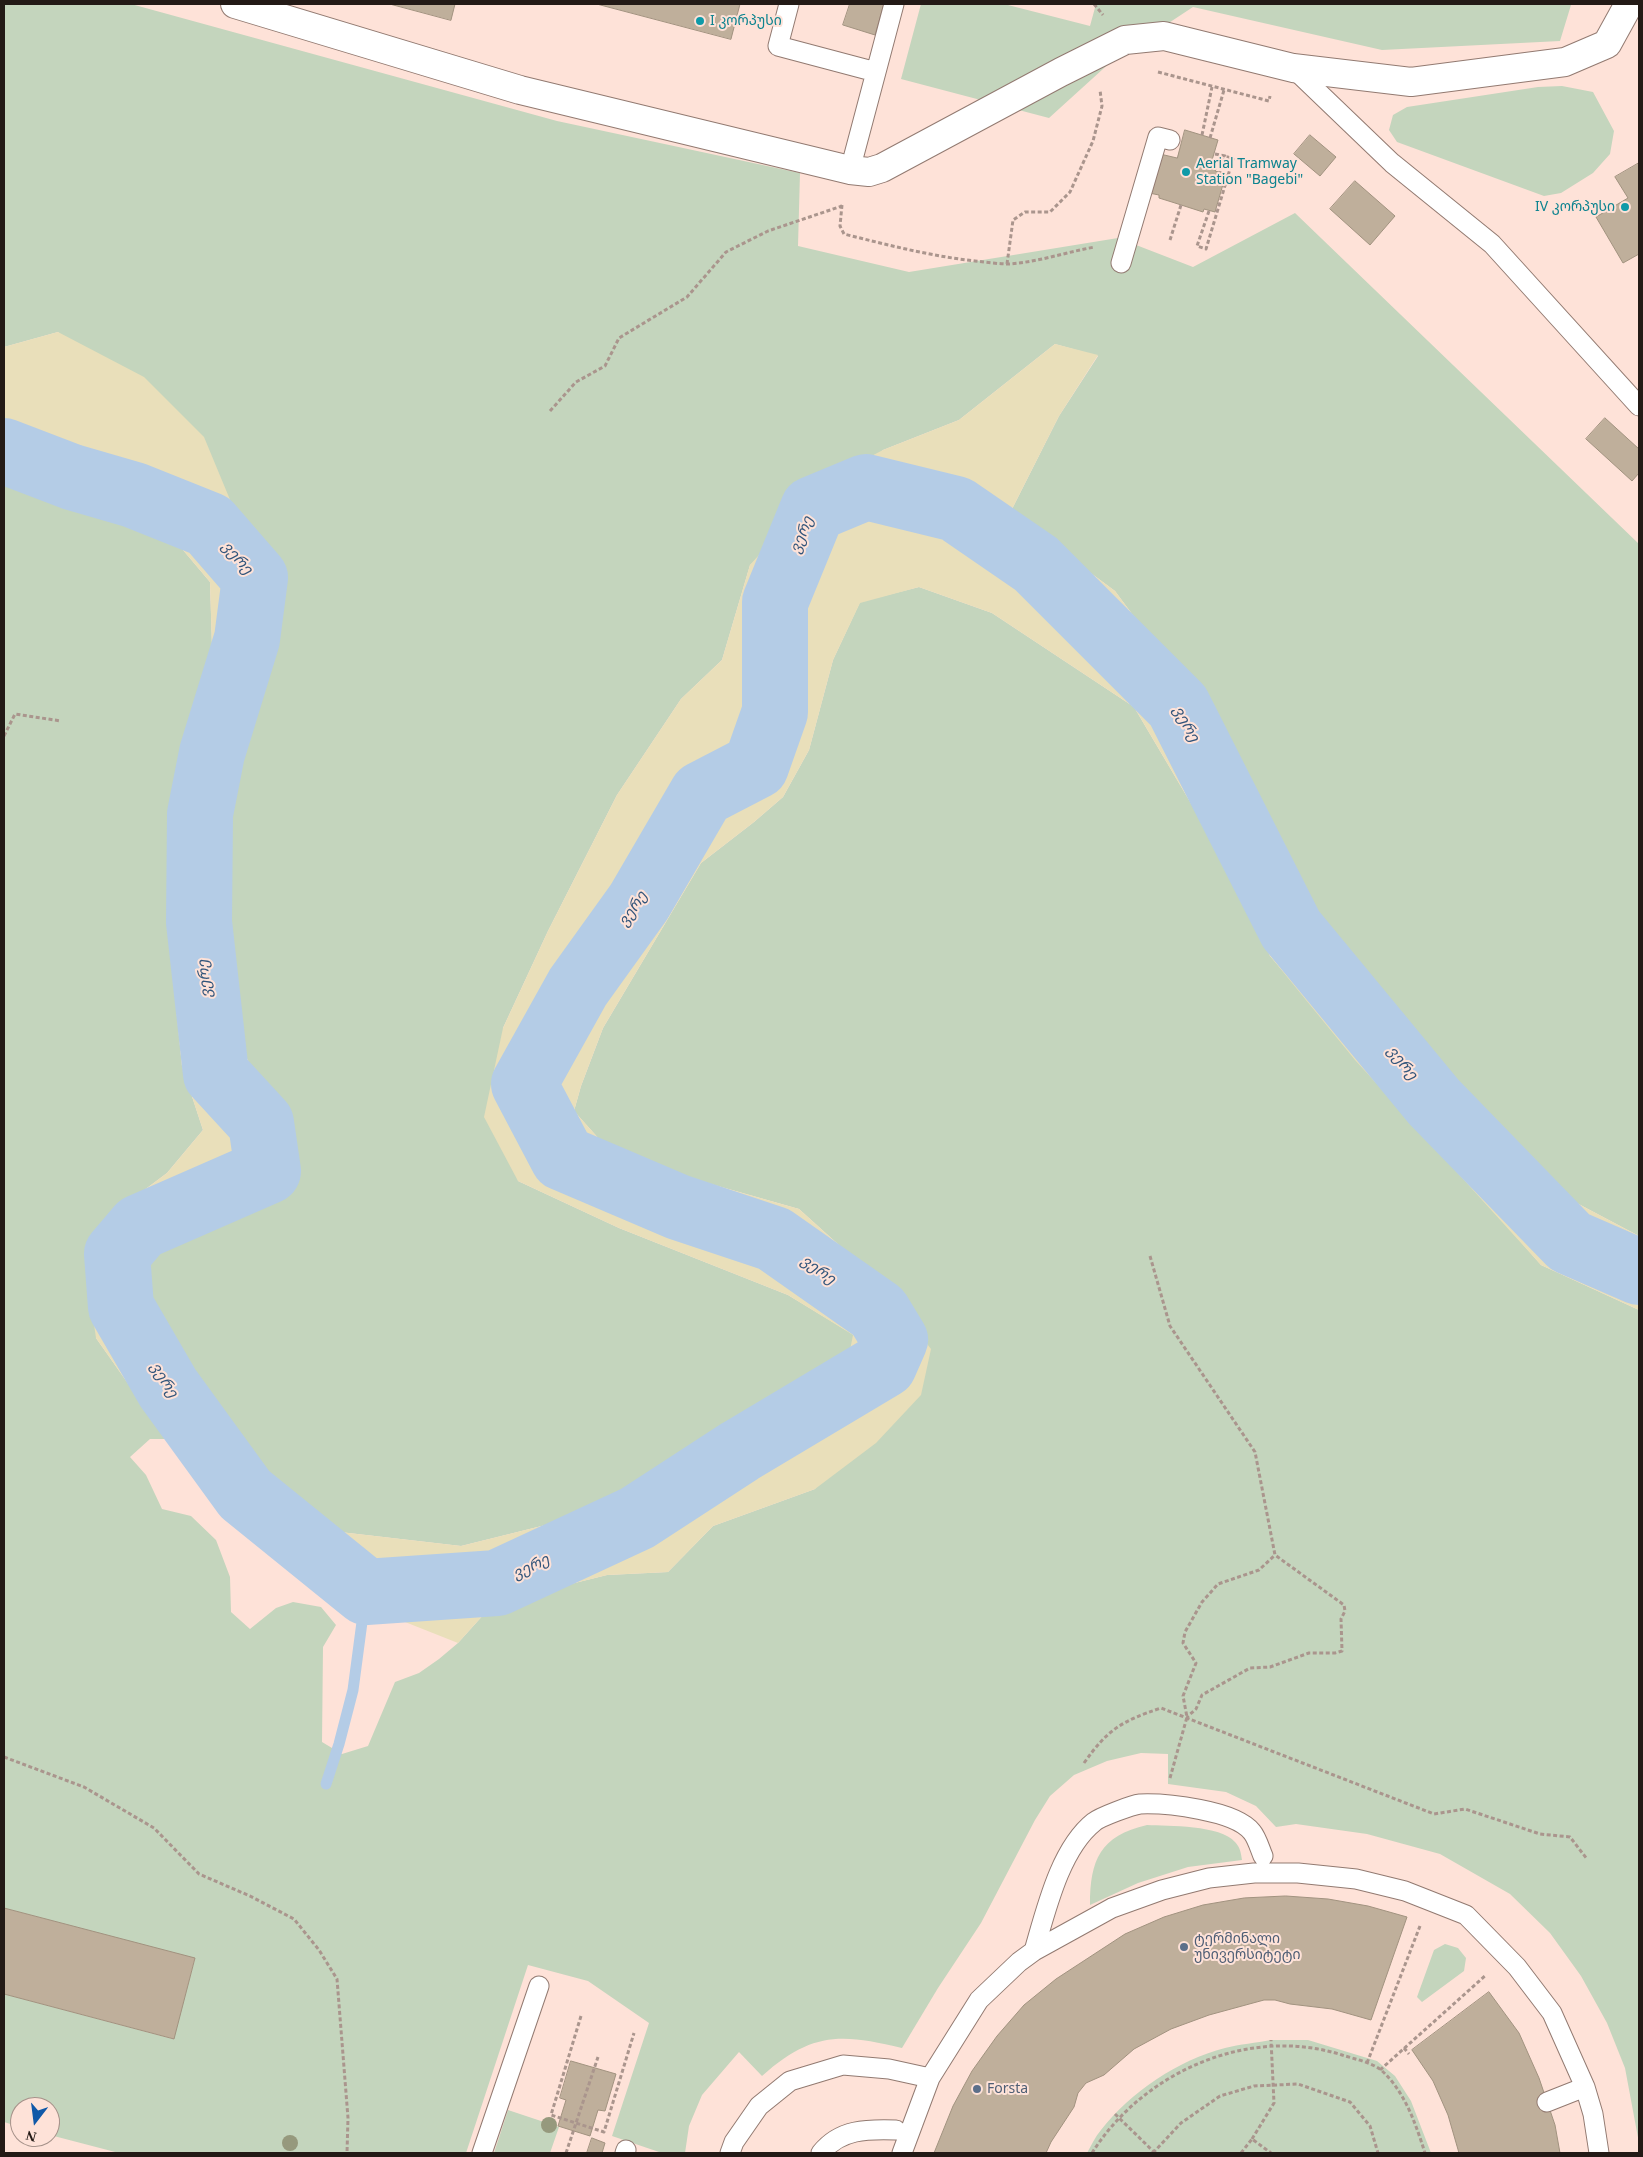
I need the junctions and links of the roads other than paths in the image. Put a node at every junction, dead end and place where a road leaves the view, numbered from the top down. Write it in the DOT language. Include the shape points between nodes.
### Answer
graph roads {
  1 [pos="235,4"];
  2 [pos="789,4"];
  3 [pos="894,4"];
  4 [pos="1630,4"];
  5 [pos="1639,6"];
  6 [pos="1293,68"];
  7 [pos="876,72"];
  8 [pos="1170,140"];
  9 [pos="850,170"];
  10 [pos="1121,263"];
  11 [pos="1639,406"];
  12 [pos="1263,1856"];
  13 [pos="1034,1951"];
  14 [pos="539,1986"];
  15 [pos="930,2078"];
  16 [pos="1585,2086"];
  17 [pos="1547,2102"];
  18 [pos="896,2130"];
  19 [pos="482,2153"];
  20 [pos="730,2153"];
  21 [pos="821,2153"];
  22 [pos="902,2153"];
  23 [pos="1599,2153"];
  1 -- 9 [label="street" via="520,90"];
  2 -- 7 [label="lane" via="778,46"];
  3 -- 7 [label="lane"];
  4 -- 5 [label="street"];
  4 -- 6 [label="street" via="1607,44 1565,62 1412,82"];
  6 -- 9 [label="street" via="1164,36 1125,40 882,168 869,172"];
  6 -- 11 [label="lane" via="1392,163 1492,244"];
  7 -- 9 [label="lane"];
  8 -- 10 [label="lane" via="1158,137 1120,244"];
  12 -- 13 [label="lane" via="1252,1831 1216,1813 1137,1804 1094,1821 1068,1852"];
  13 -- 15 [label="lane" via="979,2000"];
  13 -- 16 [label="lane" via="1112,1908 1209,1878 1298,1873 1356,1879 1406,1891 1466,1915 1517,1967 1552,2013"];
  14 -- 19 [label="lane"];
  15 -- 20 [label="lane" via="843,2064 790,2081 759,2106"];
  15 -- 22 [label="lane"];
  16 -- 17 [label="lane"];
  16 -- 23 [label="lane"];
  18 -- 21 [label="lane" via="871,2129 847,2133"];
}
